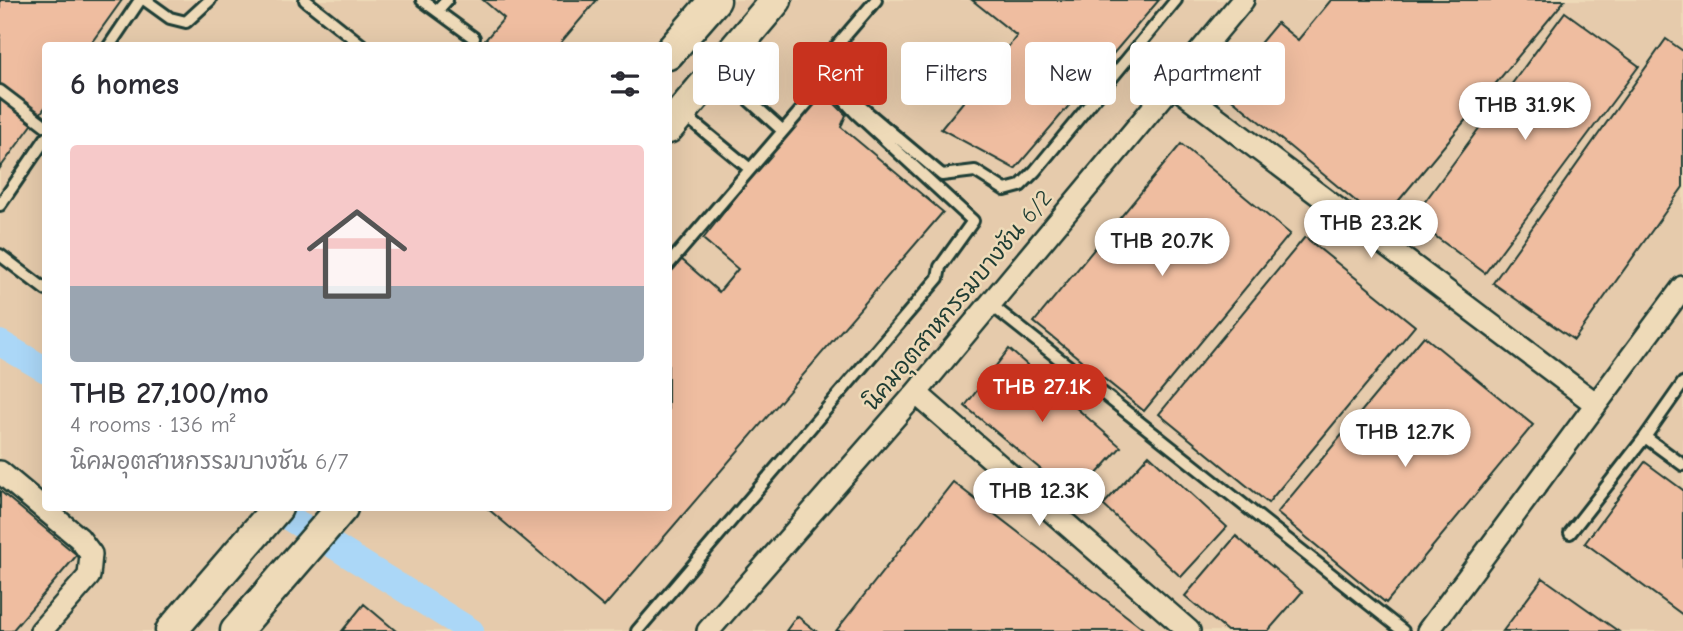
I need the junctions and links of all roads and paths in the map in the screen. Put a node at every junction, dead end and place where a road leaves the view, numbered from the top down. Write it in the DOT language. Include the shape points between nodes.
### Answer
graph roads {
  1 [pos="140,0"];
  2 [pos="145,0"];
  3 [pos="210,0"];
  4 [pos="305,0"];
  5 [pos="422,0"];
  6 [pos="447,0"];
  7 [pos="716,0"];
  8 [pos="776,0"];
  9 [pos="876,0"];
  10 [pos="1176,0"];
  11 [pos="1243,0"];
  12 [pos="437,11"];
  13 [pos="474,38"];
  14 [pos="112,42"];
  15 [pos="358,42"];
  16 [pos="741,42"];
  17 [pos="1208,42"];
  18 [pos="672,50"];
  19 [pos="0,91"];
  20 [pos="693,99"];
  21 [pos="754,105"];
  22 [pos="1155,105"];
  23 [pos="1200,105"];
  24 [pos="675,120"];
  25 [pos="42,123"];
  26 [pos="783,131"];
  27 [pos="42,144"];
  28 [pos="750,169"];
  29 [pos="0,205"];
  30 [pos="0,255"];
  31 [pos="672,260"];
  32 [pos="42,287"];
  33 [pos="1683,287"];
  34 [pos="989,304"];
  35 [pos="1683,383"];
  36 [pos="916,393"];
  37 [pos="1596,404"];
  38 [pos="1646,437"];
  39 [pos="1683,465"];
  40 [pos="0,472"];
  41 [pos="42,507"];
  42 [pos="47,511"];
  43 [pos="274,511"];
  44 [pos="339,511"];
  45 [pos="1570,533"];
  46 [pos="41,631"];
  47 [pos="171,631"];
  48 [pos="236,631"];
  49 [pos="637,631"];
  50 [pos="708,631"];
  51 [pos="1189,631"];
  52 [pos="1403,631"];
  53 [pos="1428,631"];
  1 -- 14 [label="lane"];
  2 -- 3 [label="lane" via="170,18 186,22"];
  4 -- 15 [label="lane"];
  5 -- 12 [label="lane"];
  6 -- 12 [label="lane"];
  7 -- 18 [label="main road"];
  8 -- 16 [label="main road"];
  9 -- 10 [label="lane" via="833,50 830,71 842,91 942,175 975,171 1005,190 1020,186 1035,171"];
  11 -- 17 [label="street, นิคมอุตสาหกรรมบางชัน 6/2"];
  12 -- 13 [label="lane"];
  19 -- 25 [label="lane"];
  20 -- 24 [label="main road"];
  21 -- 26 [label="lane"];
  22 -- 34 [label="street, นิคมอุตสาหกรรมบางชัน 6/2"];
  23 -- 37 [label="street"];
  24 -- 28 [label="lane"];
  26 -- 28 [label="lane"];
  26 -- 49 [label="lane" via="826,81 973,221 940,267 938,278"];
  27 -- 29 [label="lane"];
  28 -- 31 [label="lane"];
  30 -- 32 [label="lane"];
  33 -- 37 [label="street"];
  34 -- 36 [label="street, นิคมอุตสาหกรรมบางชัน 6/2"];
  34 -- 52 [label="lane"];
  35 -- 38 [label="lane"];
  36 -- 50 [label="street, นิคมอุตสาหกรรมบางชัน 6/2"];
  36 -- 51 [label="street"];
  37 -- 53 [label="street"];
  38 -- 39 [label="lane"];
  38 -- 45 [label="lane"];
  40 -- 41 [label="street"];
  42 -- 46 [label="street" via="91,554 89,576"];
  43 -- 47 [label="main road"];
  44 -- 48 [label="main road"];
}
